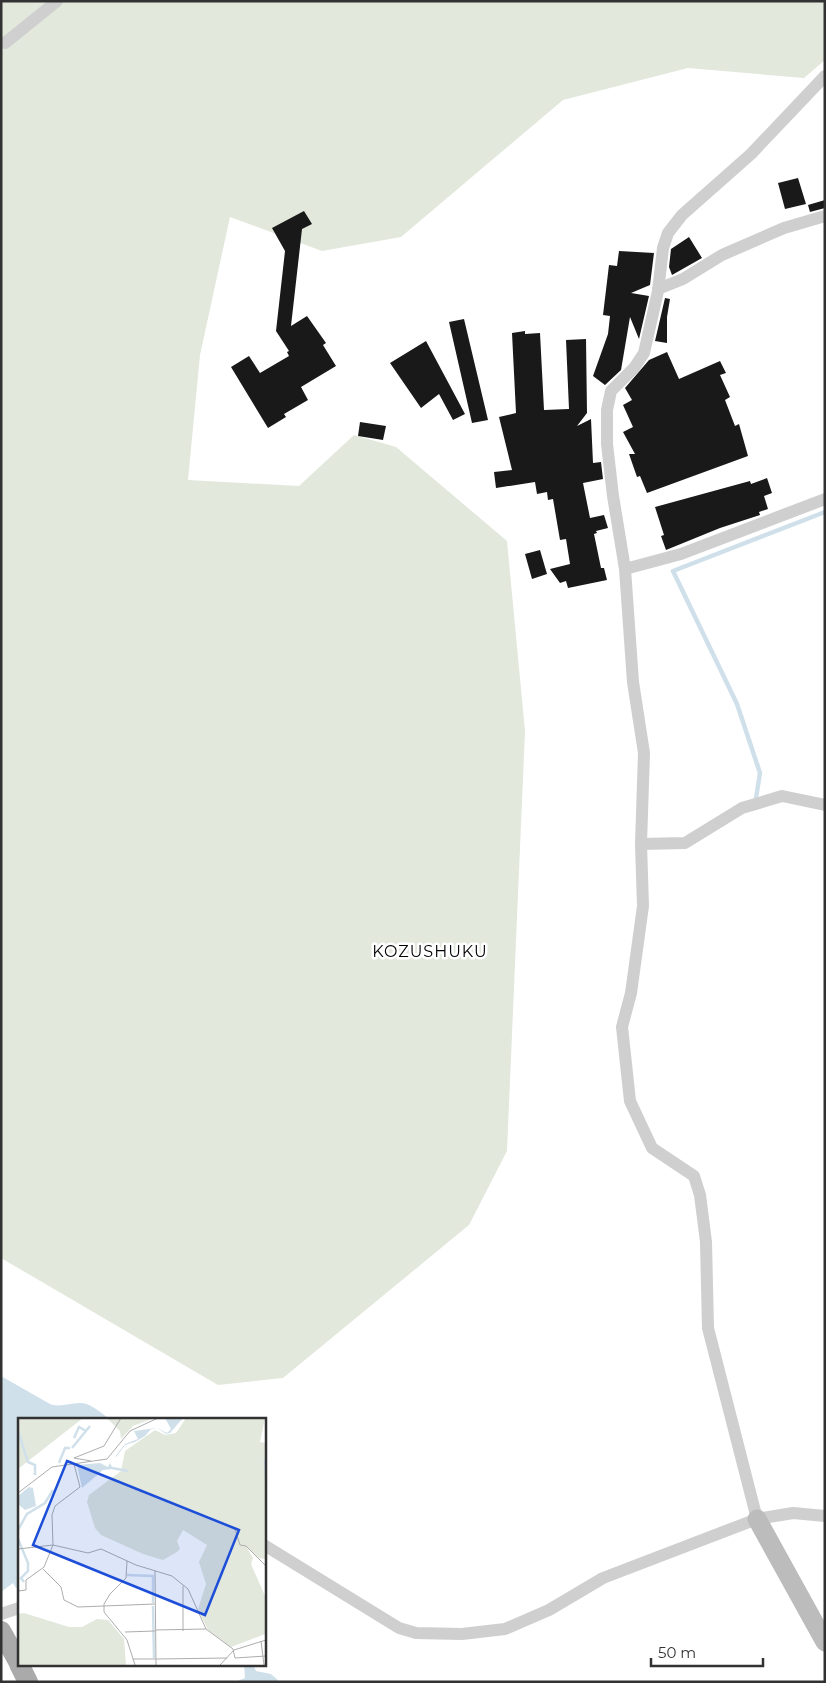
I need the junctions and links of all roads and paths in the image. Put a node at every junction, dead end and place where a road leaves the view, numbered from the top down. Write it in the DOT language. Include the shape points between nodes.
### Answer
graph roads {
  1 [pos="56,1"];
  2 [pos="5,43"];
  3 [pos="825,76"];
  4 [pos="825,216"];
  5 [pos="658,289"];
  6 [pos="825,499"];
  7 [pos="625,569"];
  8 [pos="825,805"];
  9 [pos="641,844"];
  10 [pos="825,1516"];
  11 [pos="757,1519"];
  12 [pos="265,1546"];
  13 [pos="18,1608"];
  14 [pos="1,1614"];
  15 [pos="1,1631"];
  16 [pos="825,1642"];
  17 [pos="18,1662"];
  18 [pos="20,1666"];
  19 [pos="28,1682"];
  1 -- 2 [label="street"];
  3 -- 5 [label="street" via="751,154 682,215 668,233 663,248"];
  4 -- 5 [label="street" via="775,232 722,255 683,279"];
  5 -- 7 [label="street" via="644,352 634,368 611,391 607,410 612,496"];
  6 -- 7 [label="street" via="681,554"];
  7 -- 9 [label="street" via="633,682 644,753"];
  8 -- 9 [label="street" via="782,796 742,808 686,843"];
  9 -- 11 [label="street" via="642,906 631,993 622,1027 630,1101 652,1148 694,1176 700,1195 706,1242 708,1328"];
  10 -- 11 [label="street" via="792,1513"];
  11 -- 12 [label="street" via="602,1578 549,1610 505,1629 462,1634 416,1633 399,1628"];
  11 -- 16 [label="street"];
  13 -- 14 [label="street"];
  15 -- 17 [label="main road"];
  18 -- 19 [label="main road"];
}
